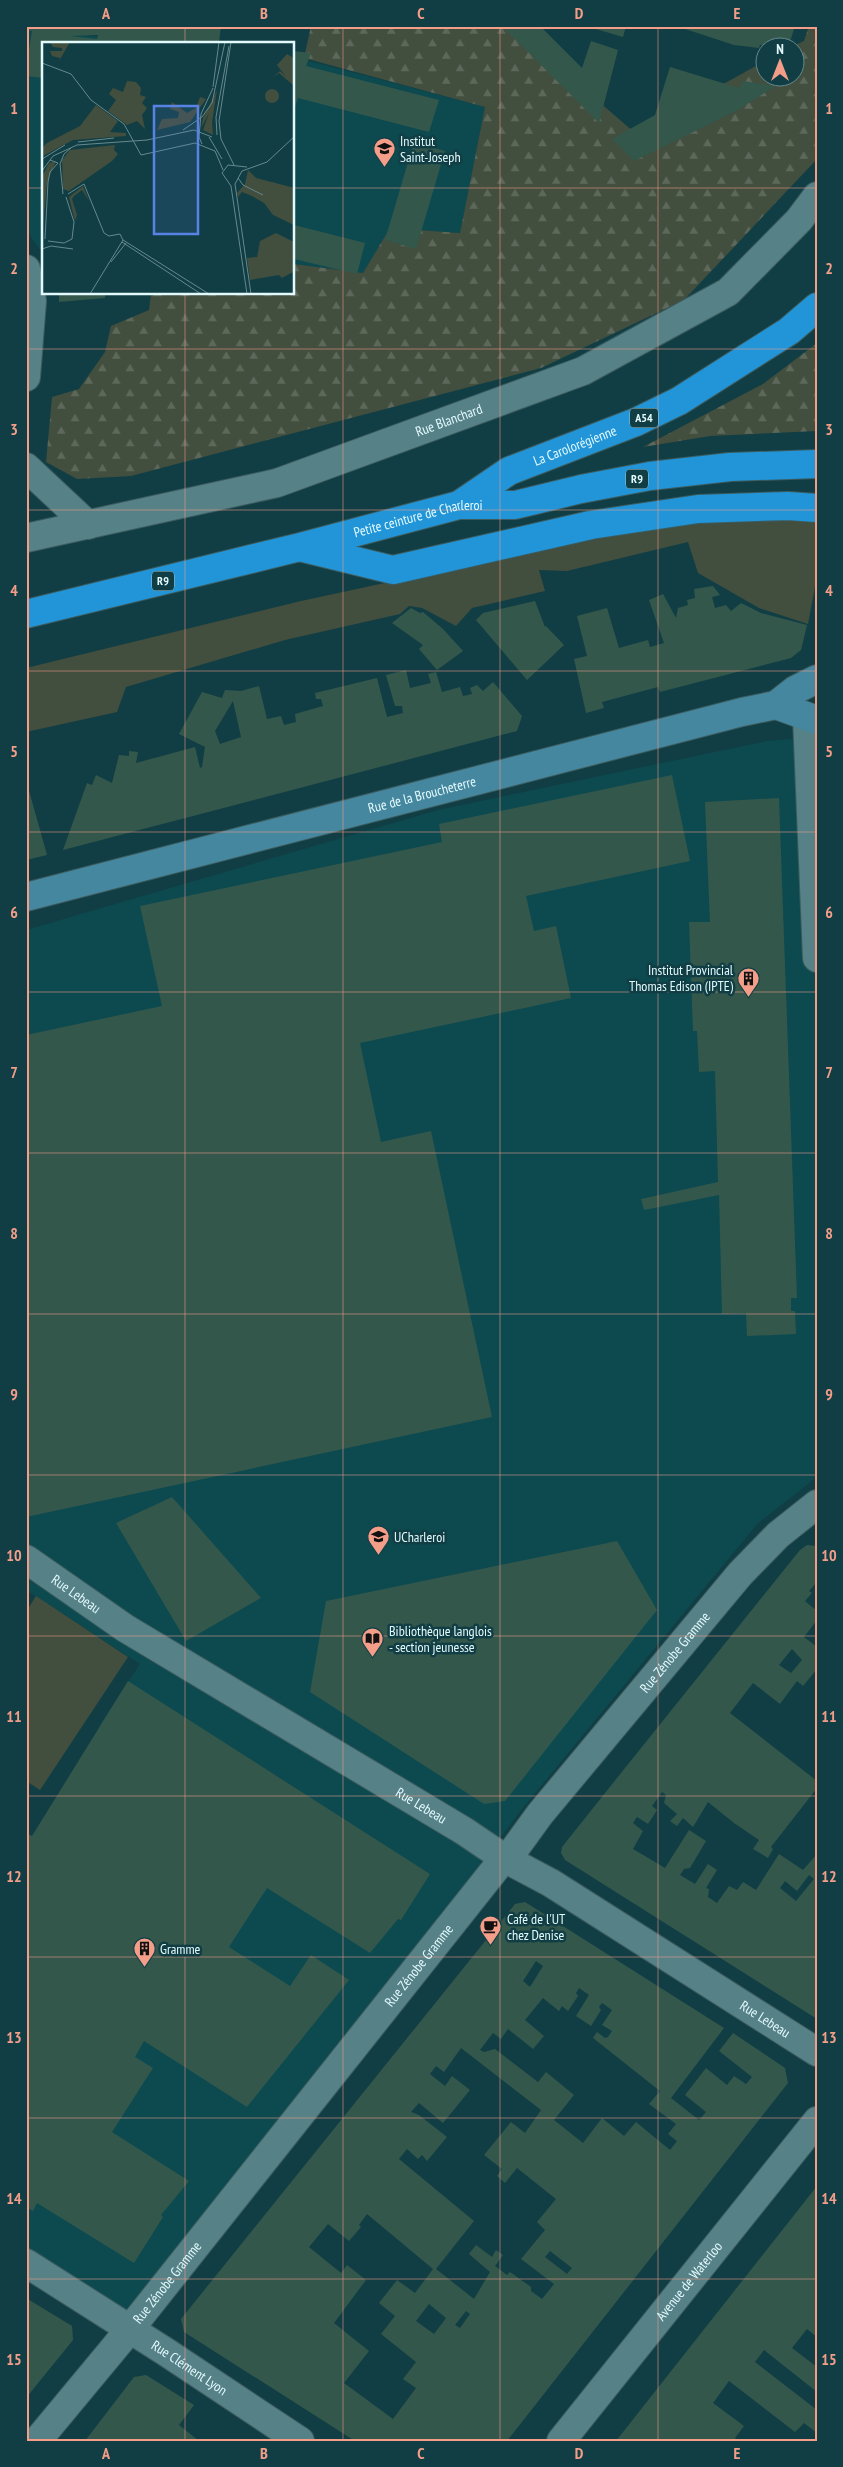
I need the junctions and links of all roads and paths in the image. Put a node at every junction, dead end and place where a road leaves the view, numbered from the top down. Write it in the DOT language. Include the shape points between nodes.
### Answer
graph roads {
  1 [pos="817,196"];
  2 [pos="26,269"];
  3 [pos="817,307"];
  4 [pos="26,377"];
  5 [pos="817,464"];
  6 [pos="26,467"];
  7 [pos="459,504"];
  8 [pos="817,508"];
  9 [pos="88,525"];
  10 [pos="26,538"];
  11 [pos="300,547"];
  12 [pos="26,614"];
  13 [pos="817,679"];
  14 [pos="776,705"];
  15 [pos="812,718"];
  16 [pos="26,897"];
  17 [pos="817,958"];
  18 [pos="817,1504"];
  19 [pos="26,1558"];
  20 [pos="504,1858"];
  21 [pos="817,2052"];
  22 [pos="817,2121"];
  23 [pos="26,2263"];
  24 [pos="130,2329"];
  25 [pos="37,2441"];
  26 [pos="300,2441"];
  27 [pos="561,2441"];
  1 -- 9 [label="street, Rue Blanchard" via="799,220 728,292 583,371 277,483"];
  2 -- 4 [label="street" via="32,301"];
  3 -- 7 [label="highway, La Carolorégienne / A54" via="789,331 679,401 636,422 508,471"];
  5 -- 7 [label="highway, Petite ceinture de Charleroi / R9" via="730,467 650,476 515,504"];
  6 -- 9 [label="street"];
  7 -- 11 [label="highway, Petite ceinture de Charleroi / R9"];
  8 -- 11 [label="highway" via="698,509 591,525 393,570"];
  9 -- 10 [label="street, Rue Blanchard"];
  11 -- 12 [label="highway, Petite ceinture de Charleroi / R9"];
  13 -- 14 [label="main road"];
  14 -- 15 [label="main road"];
  14 -- 16 [label="main road, Rue de la Broucheterre"];
  15 -- 17 [label="street"];
  18 -- 20 [label="street, Rue Zénobe Gramme" via="778,1535 740,1574 540,1814 511,1854"];
  19 -- 20 [label="street, Rue Lebeau" via="125,1628"];
  20 -- 21 [label="street, Rue Lebeau" via="551,1883"];
  20 -- 24 [label="street, Rue Zénobe Gramme"];
  22 -- 27 [label="street, Avenue de Waterloo"];
  23 -- 24 [label="street, Rue Clément Lyon"];
  24 -- 25 [label="street, Rue Zénobe Gramme"];
  24 -- 26 [label="street, Rue Clément Lyon"];
}
